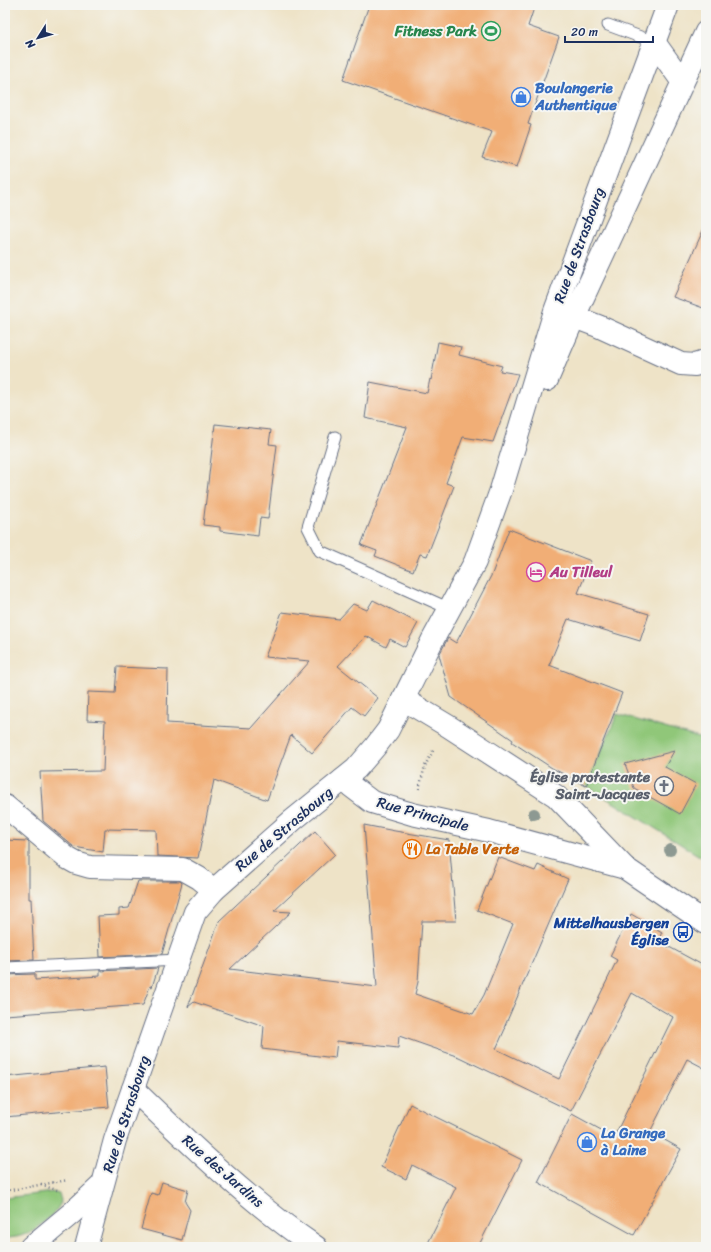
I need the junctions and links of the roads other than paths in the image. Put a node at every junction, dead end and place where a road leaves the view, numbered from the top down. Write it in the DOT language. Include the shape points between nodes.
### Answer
graph roads {
  1 [pos="668,5"];
  2 [pos="608,25"];
  3 [pos="706,32"];
  4 [pos="654,42"];
  5 [pos="682,81"];
  6 [pos="654,142"];
  7 [pos="607,169"];
  8 [pos="574,317"];
  9 [pos="706,361"];
  10 [pos="335,438"];
  11 [pos="501,490"];
  12 [pos="450,609"];
  13 [pos="403,699"];
  14 [pos="342,780"];
  15 [pos="5,806"];
  16 [pos="625,868"];
  17 [pos="214,890"];
  18 [pos="706,923"];
  19 [pos="178,960"];
  20 [pos="6,968"];
  21 [pos="133,1089"];
  22 [pos="102,1185"];
  23 [pos="31,1247"];
  24 [pos="86,1247"];
  25 [pos="316,1247"];
  1 -- 4 [label="main road, Rue de Strasbourg"];
  2 -- 4 [label="lane"];
  3 -- 5 [label="main road, Rue de Strasbourg"];
  4 -- 5 [label="main road"];
  4 -- 7 [label="main road, Rue de Strasbourg"];
  5 -- 6 [label="main road, Rue de Strasbourg"];
  6 -- 7 [label="main road" via="615,170"];
  6 -- 8 [label="main road, Rue de Strasbourg"];
  7 -- 11 [label="main road, Rue de Strasbourg" via="555,311"];
  8 -- 9 [label="main road" via="681,364 695,365"];
  8 -- 11 [label="main road, Rue de Strasbourg"];
  10 -- 12 [label="lane" via="308,527 320,551"];
  11 -- 12 [label="main road, Rue de Strasbourg" via="475,562"];
  12 -- 13 [label="main road, Rue de Strasbourg"];
  13 -- 14 [label="main road, Rue de Strasbourg" via="388,730 375,748"];
  13 -- 16 [label="main road, Rue Principale" via="556,796"];
  14 -- 16 [label="main road, Rue Principale" via="372,802"];
  14 -- 17 [label="main road, Rue de Strasbourg"];
  15 -- 17 [label="main road" via="76,863 90,867 183,869"];
  16 -- 18 [label="main road, Rue Principale"];
  17 -- 19 [label="main road, Rue de Strasbourg" via="195,912"];
  19 -- 20 [label="lane"];
  19 -- 21 [label="main road, Rue de Strasbourg"];
  21 -- 22 [label="main road, Rue de Strasbourg"];
  21 -- 25 [label="main road, Rue des Jardins" via="210,1161"];
  22 -- 23 [label="main road, Rue de Strasbourg"];
  22 -- 24 [label="main road, Rue de Strasbourg"];
}
